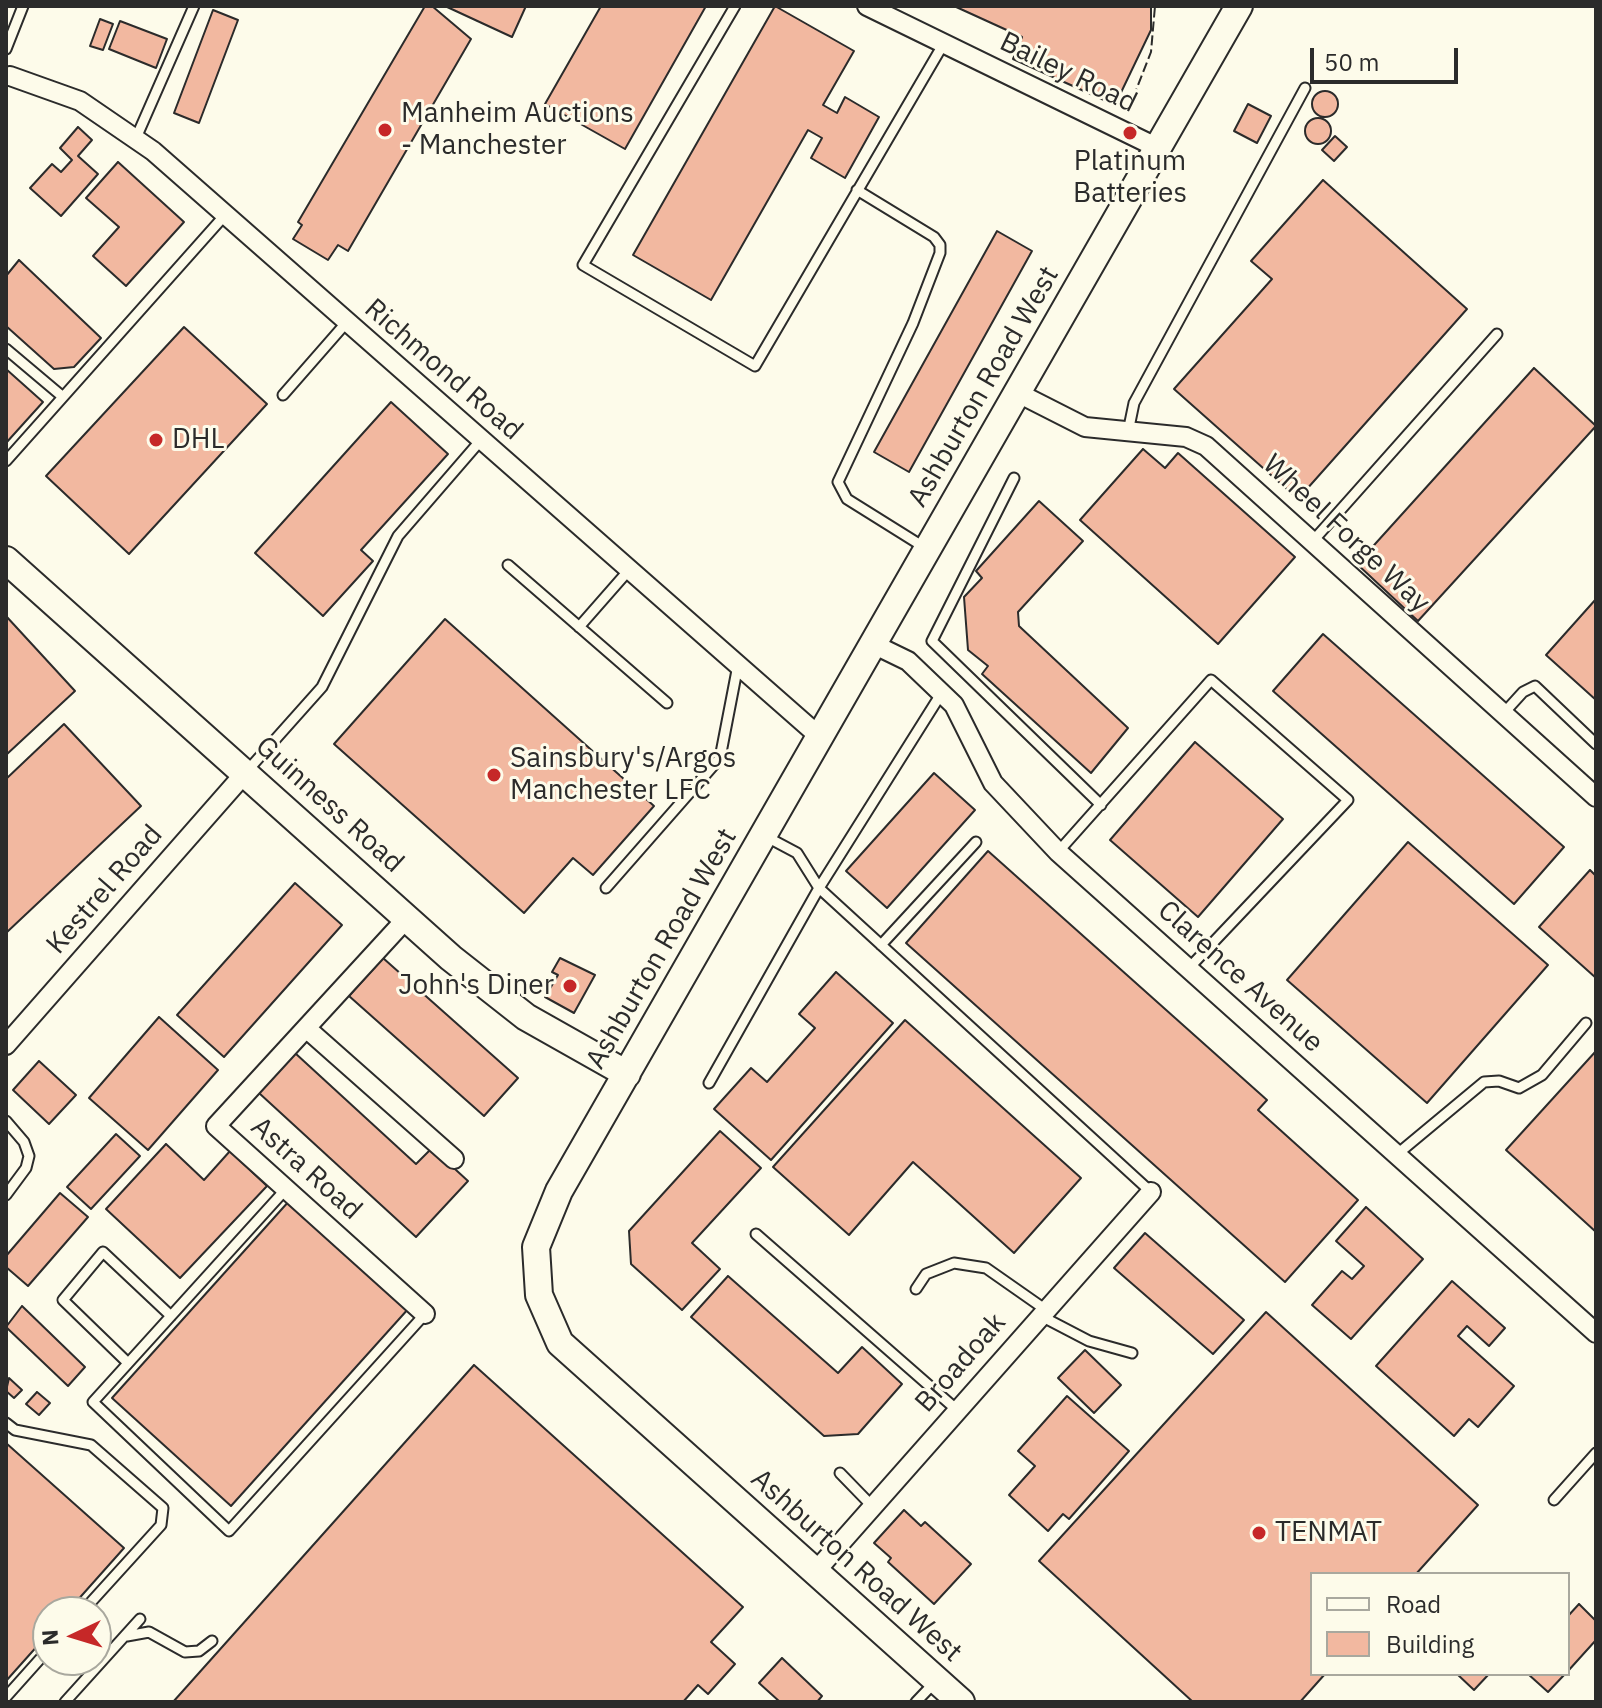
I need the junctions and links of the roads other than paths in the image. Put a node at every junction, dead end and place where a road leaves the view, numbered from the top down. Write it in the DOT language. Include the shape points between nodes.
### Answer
graph roads {
  1 [pos="23,6"];
  2 [pos="194,6"];
  3 [pos="735,6"];
  4 [pos="867,6"];
  5 [pos="1239,6"];
  6 [pos="944,43"];
  7 [pos="6,49"];
  8 [pos="10,76"];
  9 [pos="1305,88"];
  10 [pos="136,138"];
  11 [pos="1158,148"];
  12 [pos="857,190"];
  13 [pos="225,215"];
  14 [pos="346,323"];
  15 [pos="1497,334"];
  16 [pos="6,349"];
  17 [pos="1018,393"];
  18 [pos="283,395"];
  19 [pos="63,397"];
  20 [pos="1128,432"];
  21 [pos="481,440"];
  22 [pos="6,461"];
  23 [pos="1014,478"];
  24 [pos="1312,542"];
  25 [pos="927,549"];
  26 [pos="6,560"];
  27 [pos="508,565"];
  28 [pos="629,570"];
  29 [pos="579,627"];
  30 [pos="873,644"];
  31 [pos="738,665"];
  32 [pos="941,694"];
  33 [pos="667,703"];
  34 [pos="1503,714"];
  35 [pos="820,737"];
  36 [pos="1596,744"];
  37 [pos="245,773"];
  38 [pos="1596,797"];
  39 [pos="1101,805"];
  40 [pos="765,836"];
  41 [pos="976,842"];
  42 [pos="1058,852"];
  43 [pos="606,888"];
  44 [pos="819,888"];
  45 [pos="407,918"];
  46 [pos="881,945"];
  47 [pos="1189,968"];
  48 [pos="1586,1023"];
  49 [pos="306,1028"];
  50 [pos="6,1045"];
  51 [pos="627,1074"];
  52 [pos="709,1083"];
  53 [pos="6,1121"];
  54 [pos="1395,1156"];
  55 [pos="454,1159"];
  56 [pos="286,1189"];
  57 [pos="1151,1192"];
  58 [pos="6,1195"];
  59 [pos="756,1234"];
  60 [pos="916,1289"];
  61 [pos="1043,1313"];
  62 [pos="425,1314"];
  63 [pos="171,1316"];
  64 [pos="1596,1333"];
  65 [pos="1132,1353"];
  66 [pos="128,1363"];
  67 [pos="957,1410"];
  68 [pos="6,1423"];
  69 [pos="1596,1453"];
  70 [pos="840,1473"];
  71 [pos="1554,1500"];
  72 [pos="873,1507"];
  73 [pos="815,1572"];
  74 [pos="97,1596"];
  75 [pos="140,1619"];
  76 [pos="121,1640"];
  77 [pos="212,1641"];
  78 [pos="32,1668"];
  79 [pos="937,1680"];
  80 [pos="6,1697"];
  81 [pos="65,1702"];
  82 [pos="916,1702"];
  83 [pos="961,1702"];
  1 -- 7 [label="lane"];
  2 -- 10 [label="lane"];
  3 -- 12 [label="lane" via="583,265 755,366"];
  4 -- 6 [label="street, Bailey Road"];
  5 -- 11 [label="main road, Ashburton Road West"];
  6 -- 11 [label="street, Bailey Road"];
  6 -- 12 [label="lane"];
  8 -- 10 [label="street, Richmond Road" via="80,101"];
  9 -- 20 [label="lane" via="1134,403"];
  10 -- 13 [label="street, Richmond Road"];
  11 -- 17 [label="main road, Ashburton Road West"];
  12 -- 25 [label="lane" via="934,237 940,253 838,482 847,499"];
  13 -- 14 [label="street, Richmond Road"];
  13 -- 19 [label="lane"];
  14 -- 18 [label="lane"];
  14 -- 21 [label="street, Richmond Road"];
  15 -- 24 [label="lane"];
  16 -- 19 [label="lane"];
  17 -- 20 [label="street, Wheel Forge Way" via="1085,427"];
  17 -- 25 [label="main road, Ashburton Road West"];
  19 -- 22 [label="lane"];
  20 -- 24 [label="street, Wheel Forge Way" via="1186,437 1206,446"];
  21 -- 28 [label="street, Richmond Road"];
  21 -- 37 [label="lane" via="398,536 322,687"];
  23 -- 39 [label="lane" via="932,641"];
  24 -- 34 [label="street, Wheel Forge Way"];
  25 -- 30 [label="main road, Ashburton Road West"];
  26 -- 37 [label="main road, Guinness Road"];
  27 -- 29 [label="lane"];
  28 -- 29 [label="lane"];
  28 -- 31 [label="street, Richmond Road"];
  29 -- 33 [label="lane"];
  30 -- 32 [label="street, Clarence Avenue" via="908,661"];
  30 -- 35 [label="main road, Ashburton Road West"];
  31 -- 35 [label="street, Richmond Road"];
  31 -- 43 [label="lane" via="720,758"];
  32 -- 42 [label="street, Clarence Avenue" via="954,705 993,783"];
  32 -- 44 [label="lane"];
  34 -- 36 [label="lane" via="1535,686"];
  34 -- 38 [label="street, Wheel Forge Way"];
  35 -- 40 [label="main road, Ashburton Road West"];
  37 -- 45 [label="main road, Guinness Road"];
  37 -- 50 [label="street, Kestrel Road"];
  39 -- 42 [label="lane"];
  39 -- 47 [label="lane" via="1211,680 1348,800"];
  40 -- 44 [label="lane" via="797,853"];
  40 -- 51 [label="main road, Ashburton Road West"];
  41 -- 46 [label="lane"];
  42 -- 47 [label="street, Clarence Avenue"];
  44 -- 46 [label="lane"];
  44 -- 52 [label="lane"];
  45 -- 49 [label="street, Astra Road"];
  45 -- 51 [label="main road, Guinness Road" via="526,1017"];
  46 -- 57 [label="lane"];
  47 -- 54 [label="street, Clarence Avenue"];
  48 -- 54 [label="lane" via="1542,1075 1519,1088 1484,1082"];
  49 -- 55 [label="street"];
  49 -- 56 [label="street, Astra Road" via="216,1126"];
  51 -- 73 [label="main road, Ashburton Road West" via="543,1222 536,1272 547,1321 560,1343"];
  53 -- 58 [label="lane" via="29,1156"];
  54 -- 64 [label="street, Clarence Avenue"];
  56 -- 62 [label="street, Astra Road"];
  56 -- 63 [label="lane"];
  57 -- 61 [label="street, Broadoak"];
  59 -- 67 [label="lane"];
  60 -- 61 [label="lane" via="926,1274 954,1263 986,1268"];
  61 -- 65 [label="lane" via="1089,1341"];
  61 -- 67 [label="street, Broadoak"];
  62 -- 66 [label="lane" via="229,1531 93,1402"];
  63 -- 66 [label="lane"];
  63 -- 66 [label="lane" via="103,1252 63,1300"];
  67 -- 72 [label="street, Broadoak"];
  68 -- 74 [label="lane" via="15,1430 91,1445 163,1508 161,1525"];
  69 -- 71 [label="lane"];
  70 -- 72 [label="lane"];
  72 -- 73 [label="street, Broadoak"];
  73 -- 79 [label="main road, Ashburton Road West"];
  75 -- 76 [label="lane"];
  76 -- 77 [label="lane" via="149,1632 177,1650 193,1652"];
  76 -- 81 [label="lane"];
  78 -- 80 [label="lane"];
  79 -- 82 [label="lane"];
  79 -- 83 [label="main road, Ashburton Road West"];
}
